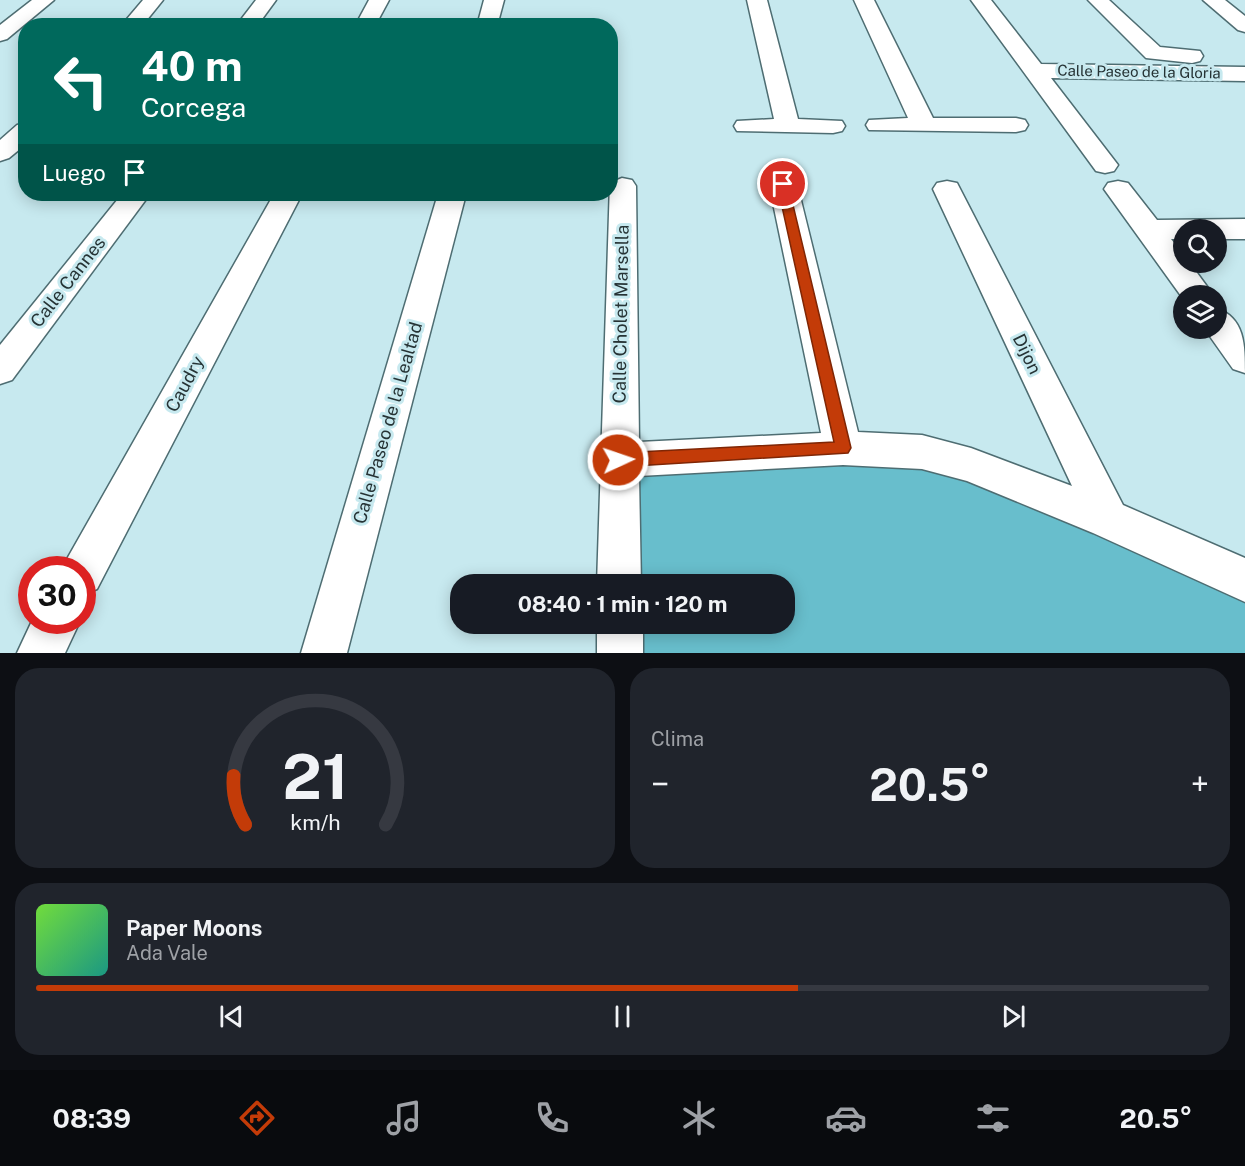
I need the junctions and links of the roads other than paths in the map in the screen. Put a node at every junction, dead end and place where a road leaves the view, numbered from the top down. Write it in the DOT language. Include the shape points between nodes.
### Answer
graph roads {
  1 [pos="44,0"];
  2 [pos="153,0"];
  3 [pos="266,0"];
  4 [pos="379,0"];
  5 [pos="494,0"];
  6 [pos="757,0"];
  7 [pos="864,0"];
  8 [pos="981,0"];
  9 [pos="1098,0"];
  10 [pos="1214,0"];
  11 [pos="21,18"];
  12 [pos="138,18"];
  13 [pos="252,18"];
  14 [pos="369,18"];
  15 [pos="490,18"];
  16 [pos="18,21"];
  17 [pos="1245,26"];
  18 [pos="0,35"];
  19 [pos="1245,56"];
  20 [pos="1033,71"];
  21 [pos="1245,74"];
  22 [pos="878,125"];
  23 [pos="924,125"];
  24 [pos="1016,125"];
  25 [pos="746,126"];
  26 [pos="789,126"];
  27 [pos="833,126"];
  28 [pos="18,137"];
  29 [pos="0,153"];
  30 [pos="783,184"];
  31 [pos="622,186"];
  32 [pos="947,189"];
  33 [pos="131,201"];
  34 [pos="284,201"];
  35 [pos="450,201"];
  36 [pos="1245,229"];
  37 [pos="1149,230"];
  38 [pos="1190,285"];
  39 [pos="1227,334"];
  40 [pos="1245,358"];
  41 [pos="0,370"];
  42 [pos="843,448"];
  43 [pos="618,460"];
  44 [pos="1108,519"];
  45 [pos="92,556"];
  46 [pos="620,574"];
  47 [pos="1245,580"];
  48 [pos="50,634"];
  49 [pos="620,634"];
  50 [pos="40,653"];
  51 [pos="324,653"];
  52 [pos="620,653"];
  1 -- 11 [label="street"];
  2 -- 12 [label="street"];
  3 -- 13 [label="street"];
  4 -- 14 [label="street"];
  5 -- 15 [label="street"];
  6 -- 26 [label="street"];
  7 -- 23 [label="street"];
  8 -- 20 [label="street"];
  9 -- 19 [label="street" via="1154,53"];
  10 -- 17 [label="street"];
  16 -- 18 [label="street"];
  20 -- 21 [label="street, Calle Paseo de la Gloria"];
  20 -- 37 [label="street"];
  22 -- 23 [label="street"];
  23 -- 24 [label="street"];
  25 -- 26 [label="street"];
  26 -- 27 [label="street"];
  28 -- 29 [label="street"];
  30 -- 42 [label="street"];
  31 -- 43 [label="street, Calle Cholet Marsella"];
  32 -- 44 [label="street, Dijon"];
  33 -- 41 [label="street, Calle Cannes"];
  34 -- 45 [label="street, Caudry"];
  35 -- 51 [label="street, Calle Paseo de la Lealtad"];
  36 -- 37 [label="street"];
  37 -- 38 [label="street"];
  39 -- 40 [label="street"];
  42 -- 43 [label="street"];
  42 -- 44 [label="street" via="922,452 971,465"];
  43 -- 46 [label="street, Calle Cholet Marsella"];
  44 -- 47 [label="street"];
  48 -- 50 [label="street"];
  49 -- 52 [label="street"];
}
